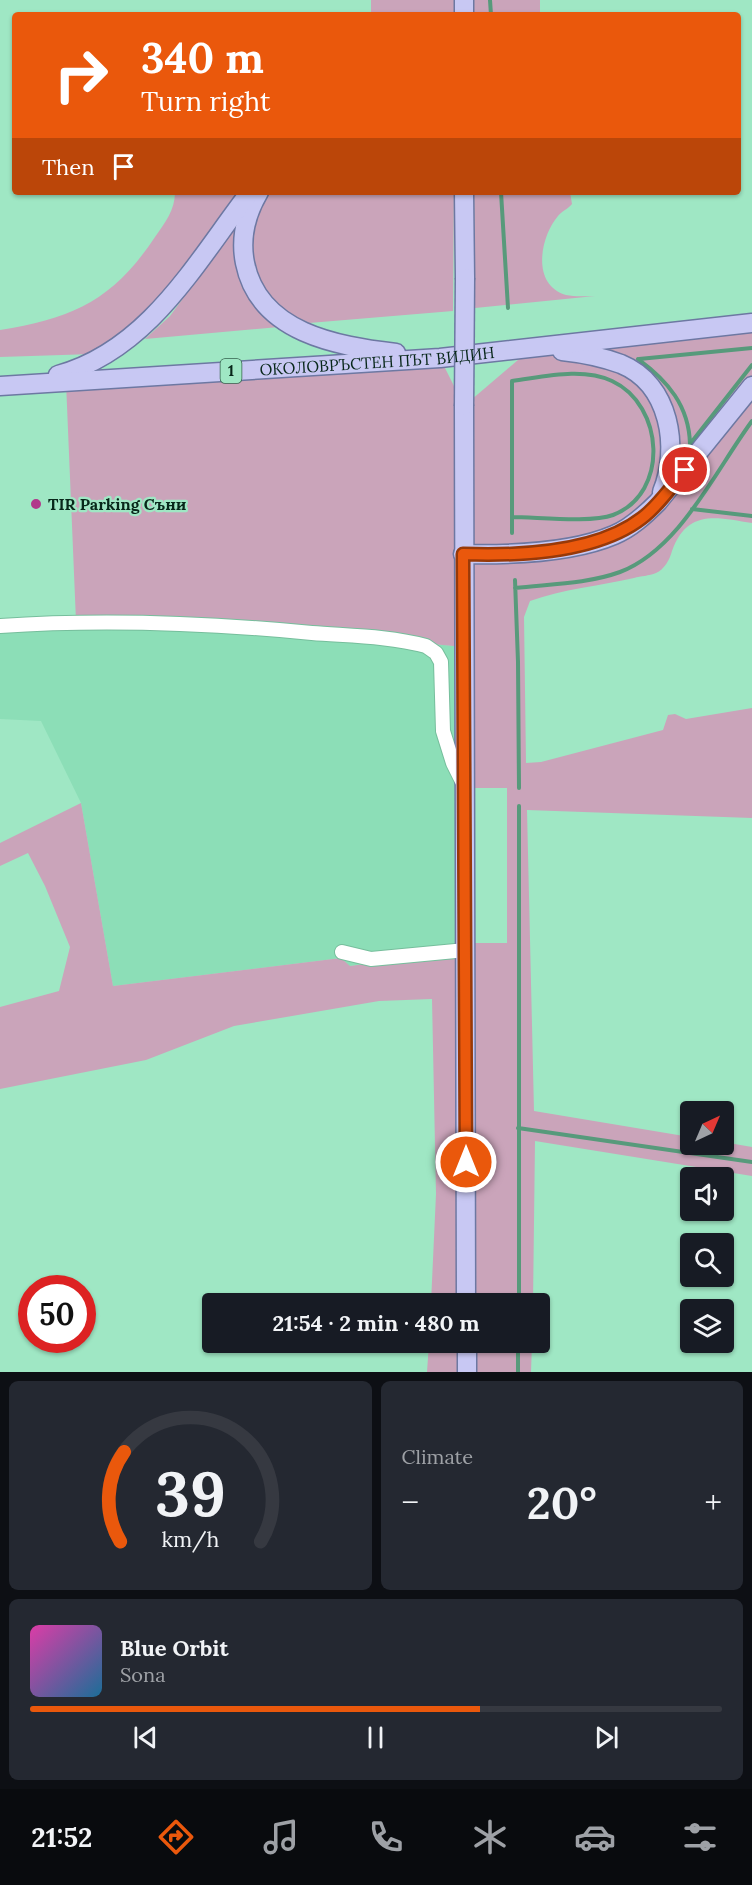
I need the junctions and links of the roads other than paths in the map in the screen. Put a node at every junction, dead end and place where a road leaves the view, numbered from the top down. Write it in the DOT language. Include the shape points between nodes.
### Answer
graph roads {
  1 [pos="248,195"];
  2 [pos="258,195"];
  3 [pos="464,195"];
  4 [pos="752,323"];
  5 [pos="532,348"];
  6 [pos="440,358"];
  7 [pos="23,385"];
  8 [pos="0,386"];
  9 [pos="752,386"];
  10 [pos="658,502"];
  11 [pos="463,554"];
  12 [pos="0,626"];
  13 [pos="466,788"];
  14 [pos="466,950"];
  15 [pos="342,952"];
  16 [pos="466,1293"];
  17 [pos="466,1353"];
  18 [pos="467,1372"];
  1 -- 7 [label="main road" via="161,309 122,345 84,368"];
  2 -- 6 [label="main road" via="245,222 242,247 247,272 268,309 284,322 324,339"];
  3 -- 11 [label="main road, bridge"];
  4 -- 5 [label="main road, ОКОЛОВРЪСТЕН ПЪТ ВИДИН / 1"];
  5 -- 6 [label="main road, ОКОЛОВРЪСТЕН ПЪТ ВИДИН / 1"];
  5 -- 10 [label="main road" via="578,353 622,365 650,387 666,413 672,448 670,474"];
  6 -- 7 [label="main road, ОКОЛОВРЪСТЕН ПЪТ ВИДИН / 1"];
  7 -- 8 [label="main road, ОКОЛОВРЪСТЕН ПЪТ ВИДИН / 1"];
  9 -- 10 [label="main road"];
  10 -- 11 [label="main road" via="643,518 616,535 586,545 495,555"];
  11 -- 13 [label="main road"];
  12 -- 13 [label="street" via="89,621 186,624 288,630 426,646 441,662 443,731"];
  13 -- 14 [label="main road"];
  14 -- 15 [label="street" via="371,958"];
  14 -- 16 [label="main road"];
  17 -- 18 [label="main road"];
}
